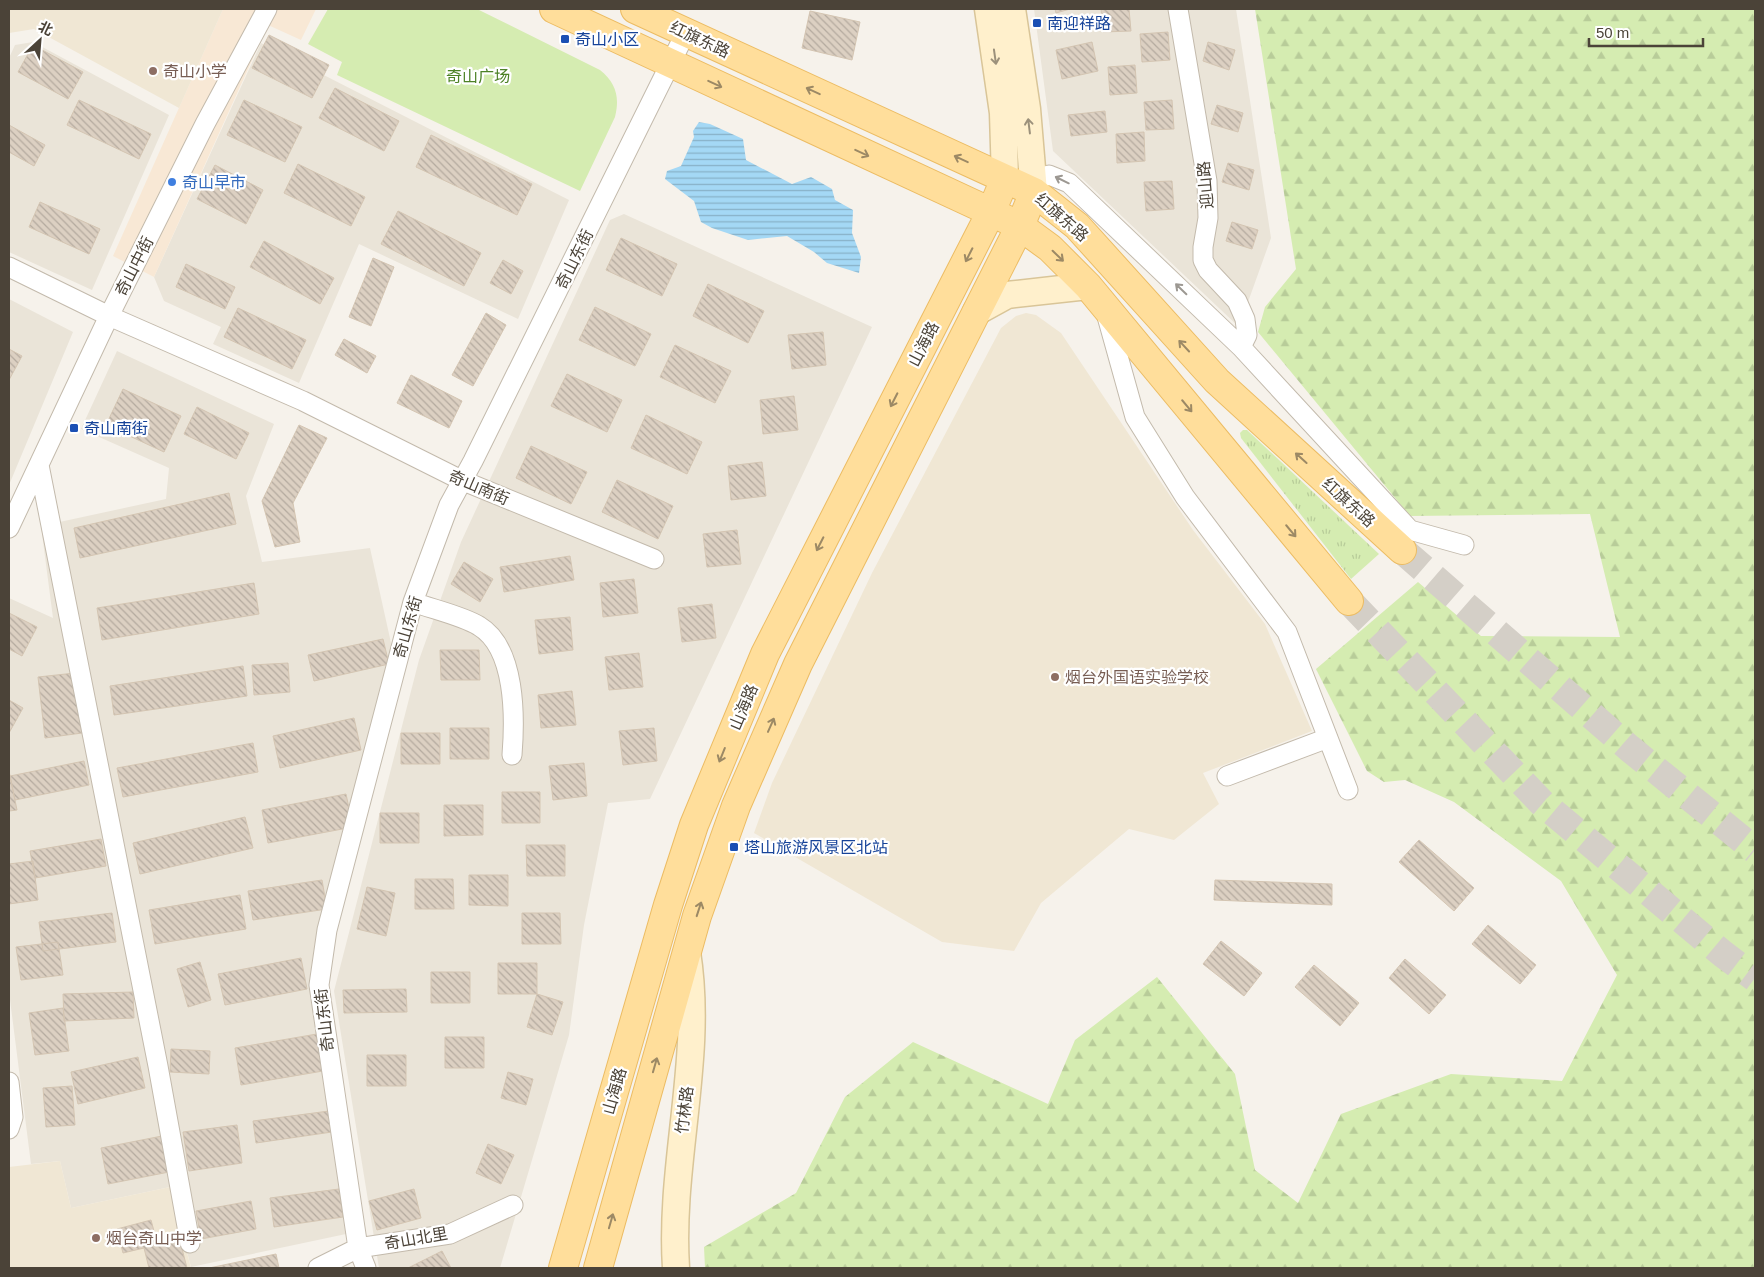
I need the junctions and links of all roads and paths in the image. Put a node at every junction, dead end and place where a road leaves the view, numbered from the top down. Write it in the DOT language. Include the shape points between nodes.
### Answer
graph roads {
  1 [pos="267,9"];
  2 [pos="554,9"];
  3 [pos="635,9"];
  4 [pos="988,9"];
  5 [pos="1012,9"];
  6 [pos="1178,9"];
  7 [pos="686,32"];
  8 [pos="670,64"];
  9 [pos="1005,179"];
  10 [pos="1034,192"];
  11 [pos="991,212"];
  12 [pos="1020,226"];
  13 [pos="9,267"];
  14 [pos="1096,295"];
  15 [pos="976,312"];
  16 [pos="109,316"];
  17 [pos="1242,347"];
  18 [pos="39,465"];
  19 [pos="461,480"];
  20 [pos="9,528"];
  21 [pos="1464,545"];
  22 [pos="1402,550"];
  23 [pos="654,559"];
  24 [pos="1349,601"];
  25 [pos="413,602"];
  26 [pos="1328,738"];
  27 [pos="512,755"];
  28 [pos="1227,776"];
  29 [pos="1348,790"];
  30 [pos="687,952"];
  31 [pos="9,1082"];
  32 [pos="9,1129"];
  33 [pos="512,1205"];
  34 [pos="190,1242"];
  35 [pos="358,1248"];
  36 [pos="318,1268"];
  37 [pos="366,1268"];
  38 [pos="563,1268"];
  39 [pos="598,1268"];
  40 [pos="676,1268"];
  1 -- 16 [label="street, 奇山中街" via="205,124"];
  2 -- 8 [label="main road"];
  3 -- 7 [label="main road, 红旗东路"];
  4 -- 9 [label="main road, one-way" via="1003,113"];
  10 -- 5 [label="main road, one-way" via="1028,109"];
  6 -- 17 [label="street, 迎山路" via="1207,181 1204,260 1208,270 1237,302 1245,319 1247,335"];
  7 -- 8 [label="street, 奇山东街"];
  9 -- 7 [label="main road, 红旗东路, one-way"];
  8 -- 11 [label="main road, one-way"];
  8 -- 19 [label="street, 奇山东街"];
  9 -- 10 [label="main road, 红旗东路"];
  9 -- 11 [label="main road, 山海路"];
  10 -- 12 [label="main road, 山海路"];
  17 -- 10 [label="street, one-way" via="1069,183 1049,175 1040,178"];
  22 -- 10 [label="main road, 红旗东路, one-way" via="1217,381 1077,226"];
  11 -- 12 [label="main road, 红旗东路"];
  11 -- 38 [label="main road, 山海路, one-way" via="765,654 694,824"];
  12 -- 14 [label="main road, 红旗东路, one-way" via="1050,248"];
  12 -- 15 [label="main road, 山海路"];
  13 -- 16 [label="street, 奇山南街"];
  14 -- 15 [label="main road" via="1007,295"];
  14 -- 24 [label="main road, 红旗东路, one-way"];
  14 -- 26 [label="street" via="1135,418 1185,497 1286,632"];
  30 -- 15 [label="main road, 山海路, one-way" via="720,846 798,664"];
  16 -- 18 [label="street, 奇山中街"];
  16 -- 19 [label="street, 奇山南街" via="303,401"];
  17 -- 21 [label="street" via="1410,530"];
  18 -- 20 [label="street, 奇山中街"];
  18 -- 34 [label="street"];
  19 -- 23 [label="street, 奇山南街"];
  19 -- 25 [label="street, 奇山东街"];
  25 -- 27 [label="street" via="480,626 498,645 512,687"];
  25 -- 35 [label="street, 奇山东街" via="326,930 319,985"];
  26 -- 28 [label="street"];
  26 -- 29 [label="street"];
  39 -- 30 [label="main road, 山海路, one-way"];
  30 -- 40 [label="main road, 竹林路" via="692,982 692,1046 678,1173 674,1240"];
  31 -- 32 [label="street" via="13,1117"];
  33 -- 35 [label="street, 奇山北里" via="450,1234"];
  35 -- 36 [label="street, 奇山北里"];
  35 -- 37 [label="street, 奇山东街"];
}
